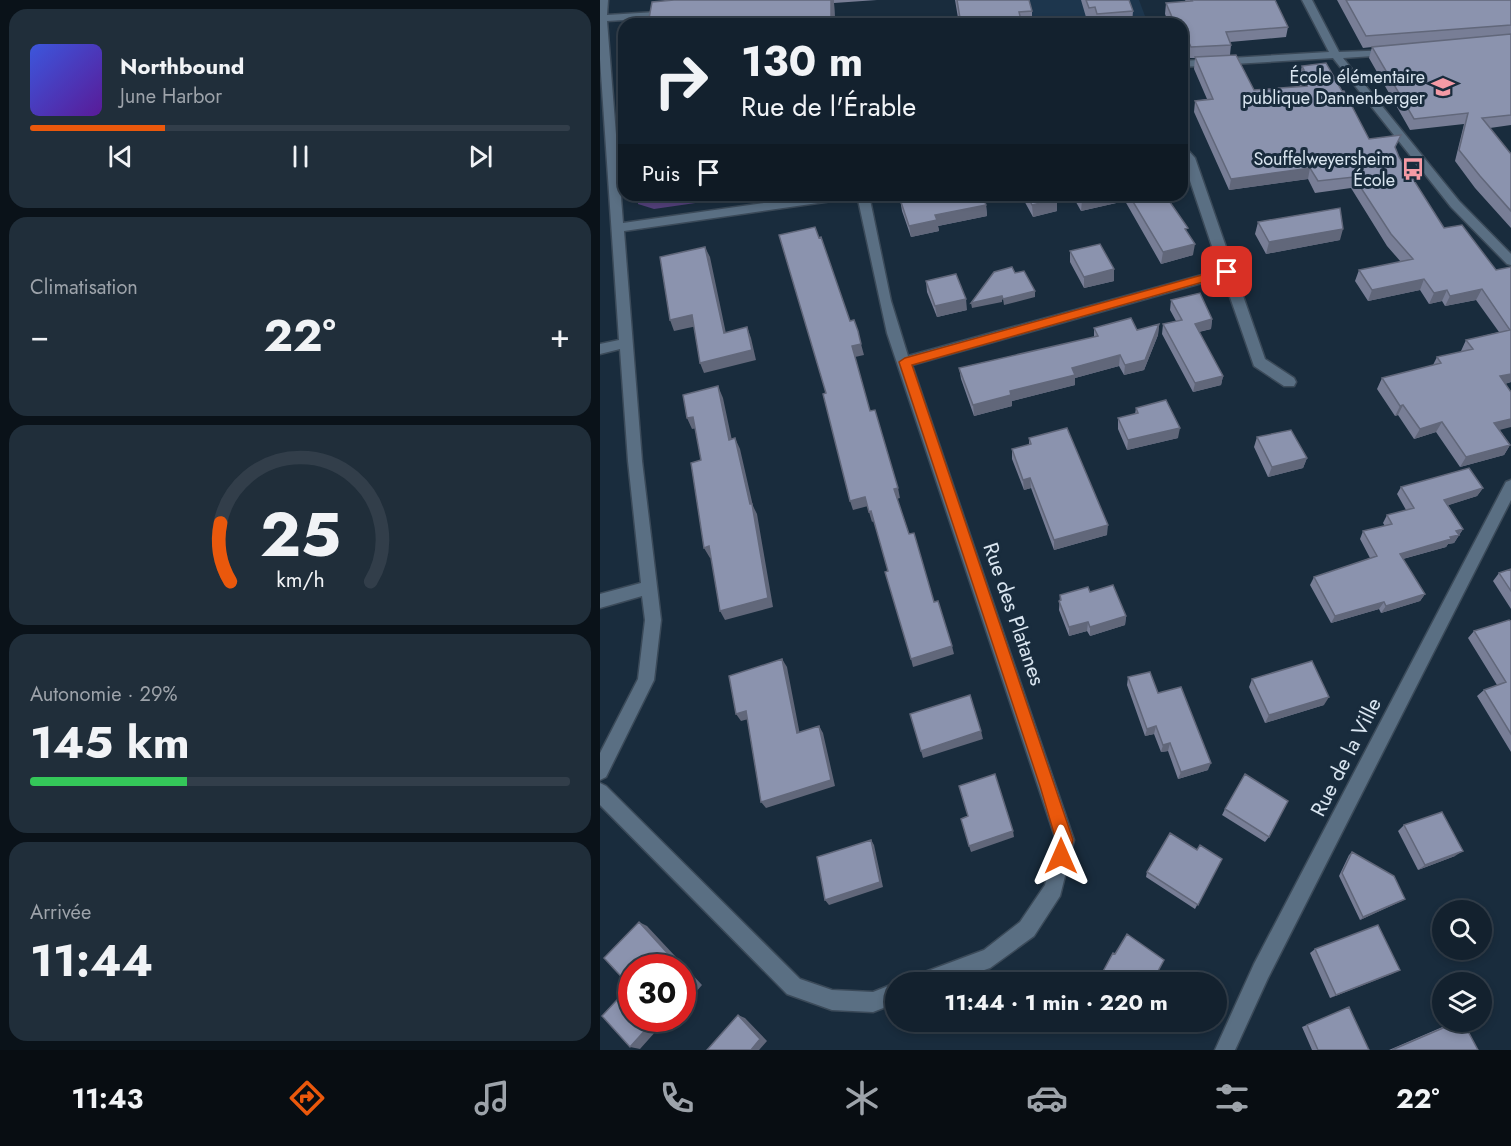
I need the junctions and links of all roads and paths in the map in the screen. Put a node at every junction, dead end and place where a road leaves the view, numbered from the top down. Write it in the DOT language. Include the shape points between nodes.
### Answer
graph roads {
  1 [pos="603,0"];
  2 [pos="671,0"];
  3 [pos="1307,0"];
  4 [pos="602,18"];
  5 [pos="1397,51"];
  6 [pos="1335,55"];
  7 [pos="1188,64"];
  8 [pos="604,113"];
  9 [pos="1188,157"];
  10 [pos="804,201"];
  11 [pos="864,201"];
  12 [pos="617,228"];
  13 [pos="1511,261"];
  14 [pos="1227,272"];
  15 [pos="627,343"];
  16 [pos="600,349"];
  17 [pos="905,362"];
  18 [pos="1289,382"];
  19 [pos="1511,486"];
  20 [pos="650,587"];
  21 [pos="600,600"];
  22 [pos="600,771"];
  23 [pos="600,792"];
  24 [pos="952,972"];
  25 [pos="885,997"];
  26 [pos="1225,1050"];
  1 -- 4 [label="street"];
  2 -- 4 [label="street" via="670,7 658,15"];
  3 -- 6 [label="street"];
  4 -- 8 [label="street"];
  5 -- 6 [label="street"];
  6 -- 7 [label="street"];
  6 -- 13 [label="street" via="1455,204"];
  8 -- 12 [label="street"];
  9 -- 14 [label="street"];
  10 -- 12 [label="street"];
  11 -- 17 [label="street, Rue des Platanes" via="885,301"];
  12 -- 15 [label="street"];
  14 -- 17 [label="street"];
  14 -- 18 [label="street" via="1259,362"];
  15 -- 16 [label="street"];
  15 -- 20 [label="street" via="635,461"];
  17 -- 24 [label="street, Rue des Platanes" via="1065,840 1053,889 1027,929 990,958"];
  19 -- 26 [label="street, Rue de la Ville"];
  20 -- 21 [label="street"];
  20 -- 22 [label="street" via="653,620 646,680"];
  23 -- 25 [label="street" via="794,987 832,1000 873,1002"];
}
